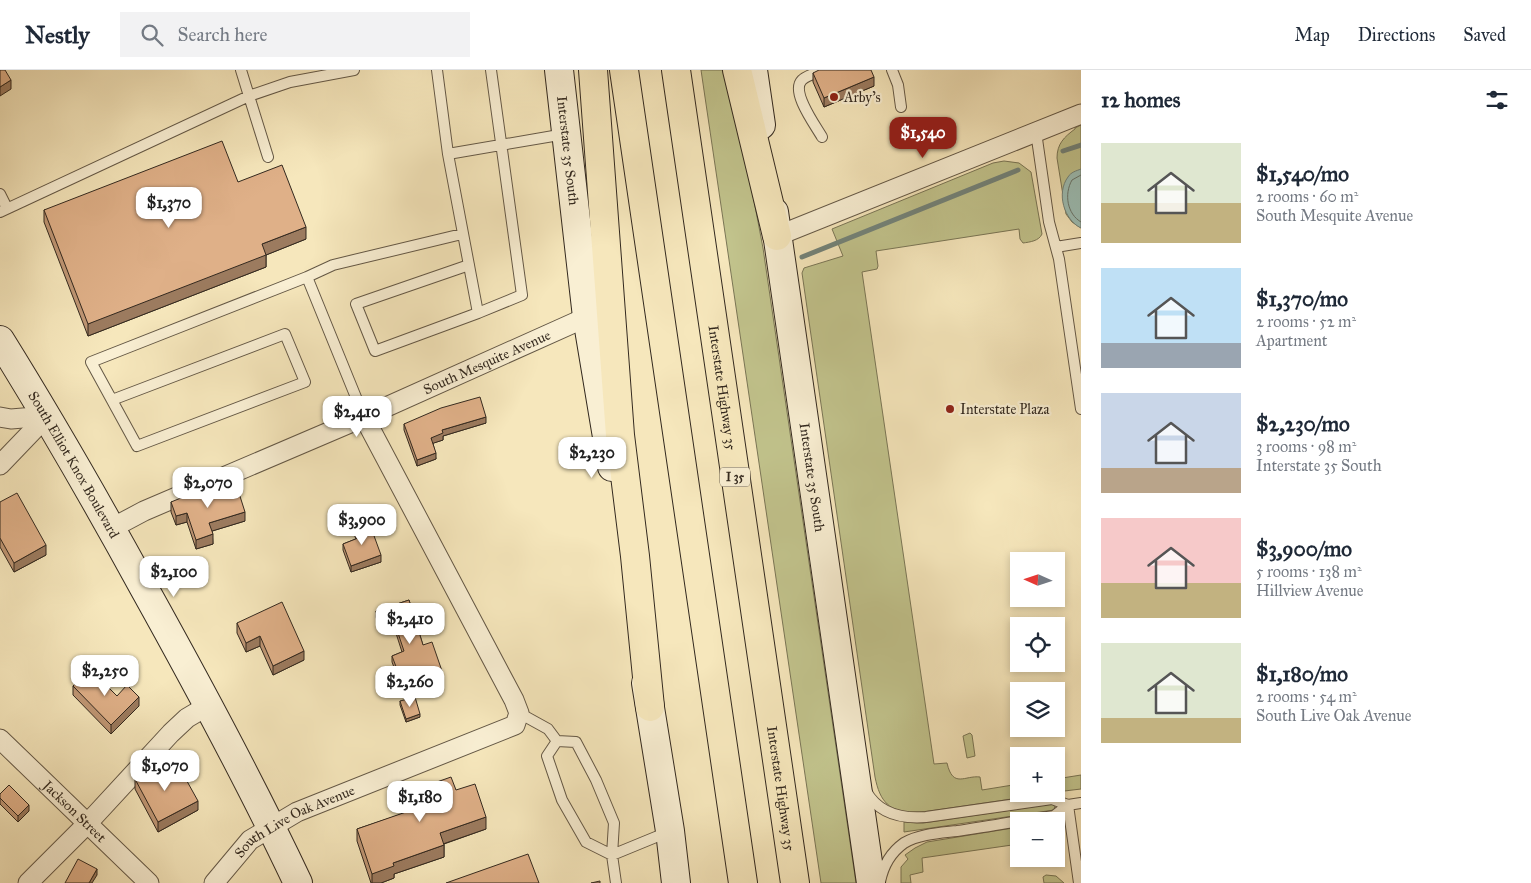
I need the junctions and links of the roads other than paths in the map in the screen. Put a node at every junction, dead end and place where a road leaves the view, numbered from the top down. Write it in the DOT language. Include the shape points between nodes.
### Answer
graph roads {
  1 [pos="241,70"];
  2 [pos="354,70"];
  3 [pos="437,70"];
  4 [pos="491,70"];
  5 [pos="559,70"];
  6 [pos="593,70"];
  7 [pos="624,70"];
  8 [pos="676,70"];
  9 [pos="737,70"];
  10 [pos="753,70"];
  11 [pos="824,70"];
  12 [pos="892,70"];
  13 [pos="249,96"];
  14 [pos="901,107"];
  15 [pos="1081,114"];
  16 [pos="1036,132"];
  17 [pos="566,134"];
  18 [pos="822,137"];
  19 [pos="501,145"];
  20 [pos="448,154"];
  21 [pos="268,157"];
  22 [pos="0,194"];
  23 [pos="4,210"];
  24 [pos="462,234"];
  25 [pos="778,236"];
  26 [pos="1081,243"];
  27 [pos="1056,247"];
  28 [pos="469,265"];
  29 [pos="307,277"];
  30 [pos="478,313"];
  31 [pos="587,317"];
  32 [pos="0,340"];
  33 [pos="112,400"];
  34 [pos="1081,408"];
  35 [pos="47,416"];
  36 [pos="364,416"];
  37 [pos="0,417"];
  38 [pos="0,464"];
  39 [pos="112,528"];
  40 [pos="209,705"];
  41 [pos="650,707"];
  42 [pos="518,713"];
  43 [pos="0,739"];
  44 [pos="557,741"];
  45 [pos="851,741"];
  46 [pos="1081,803"];
  47 [pos="1068,805"];
  48 [pos="1059,812"];
  49 [pos="1010,822"];
  50 [pos="87,824"];
  51 [pos="272,828"];
  52 [pos="670,831"];
  53 [pos="612,855"];
  54 [pos="28,883"];
  55 [pos="149,883"];
  56 [pos="214,883"];
  57 [pos="298,883"];
  58 [pos="616,883"];
  59 [pos="676,883"];
  60 [pos="743,883"];
  61 [pos="795,883"];
  62 [pos="872,883"];
  63 [pos="880,883"];
  64 [pos="1079,883"];
  1 -- 13 [label="lane"];
  2 -- 13 [label="lane" via="290,82"];
  3 -- 20 [label="lane"];
  4 -- 19 [label="lane"];
  5 -- 17 [label="main road, Interstate 35 South"];
  6 -- 41 [label="highway" via="620,435"];
  7 -- 60 [label="highway"];
  8 -- 61 [label="highway, Interstate Highway 35 / I 35"];
  9 -- 25 [label="highway"];
  10 -- 25 [label="main road, Interstate 35 South"];
  11 -- 18 [label="lane" via="802,80 798,88"];
  12 -- 14 [label="lane"];
  13 -- 21 [label="lane"];
  13 -- 23 [label="lane"];
  15 -- 16 [label="street"];
  16 -- 25 [label="street"];
  16 -- 27 [label="lane" via="1049,222"];
  17 -- 19 [label="lane"];
  17 -- 31 [label="main road, Interstate 35 South"];
  19 -- 20 [label="lane"];
  19 -- 30 [label="lane" via="522,295"];
  20 -- 24 [label="lane"];
  22 -- 23 [label="lane"];
  24 -- 28 [label="lane"];
  24 -- 29 [label="lane" via="333,265"];
  25 -- 45 [label="main road, Interstate 35 South"];
  26 -- 27 [label="lane"];
  27 -- 34 [label="lane"];
  28 -- 30 [label="lane"];
  28 -- 30 [label="lane" via="356,304 376,352"];
  29 -- 33 [label="lane" via="91,362"];
  29 -- 36 [label="lane"];
  31 -- 36 [label="street, South Mesquite Avenue"];
  31 -- 41 [label="main road, Interstate 35 South"];
  32 -- 35 [label="main road, South Elliot Knox Boulevard"];
  33 -- 33 [label="lane" via="137,446 304,382 285,334"];
  35 -- 37 [label="street"];
  35 -- 38 [label="street"];
  35 -- 39 [label="main road, South Elliot Knox Boulevard"];
  36 -- 39 [label="street, South Mesquite Avenue" via="144,511"];
  36 -- 42 [label="street"];
  39 -- 40 [label="main road, South Elliot Knox Boulevard"];
  40 -- 50 [label="street" via="187,718"];
  40 -- 51 [label="main road, South Elliot Knox Boulevard"];
  41 -- 52 [label="main road, Interstate 35 South"];
  42 -- 44 [label="lane" via="548,729"];
  42 -- 51 [label="street, South Live Oak Avenue" via="515,725 297,812"];
  43 -- 50 [label="street, Jackson Street"];
  44 -- 53 [label="lane" via="576,742 596,780 614,824"];
  44 -- 53 [label="lane" via="547,756 562,800 586,842"];
  45 -- 47 [label="lane" via="869,796 892,814 926,817 1052,799"];
  45 -- 62 [label="main road, Interstate 35 South"];
  46 -- 47 [label="lane"];
  47 -- 48 [label="lane"];
  47 -- 64 [label="lane"];
  49 -- 63 [label="lane" via="908,841 887,861"];
  50 -- 54 [label="street"];
  50 -- 55 [label="street, Jackson Street"];
  51 -- 56 [label="street, South Live Oak Avenue" via="250,840"];
  51 -- 57 [label="main road, South Elliot Knox Boulevard"];
  52 -- 53 [label="lane"];
  52 -- 59 [label="main road, Interstate 35 South"];
  53 -- 58 [label="lane"];
}
